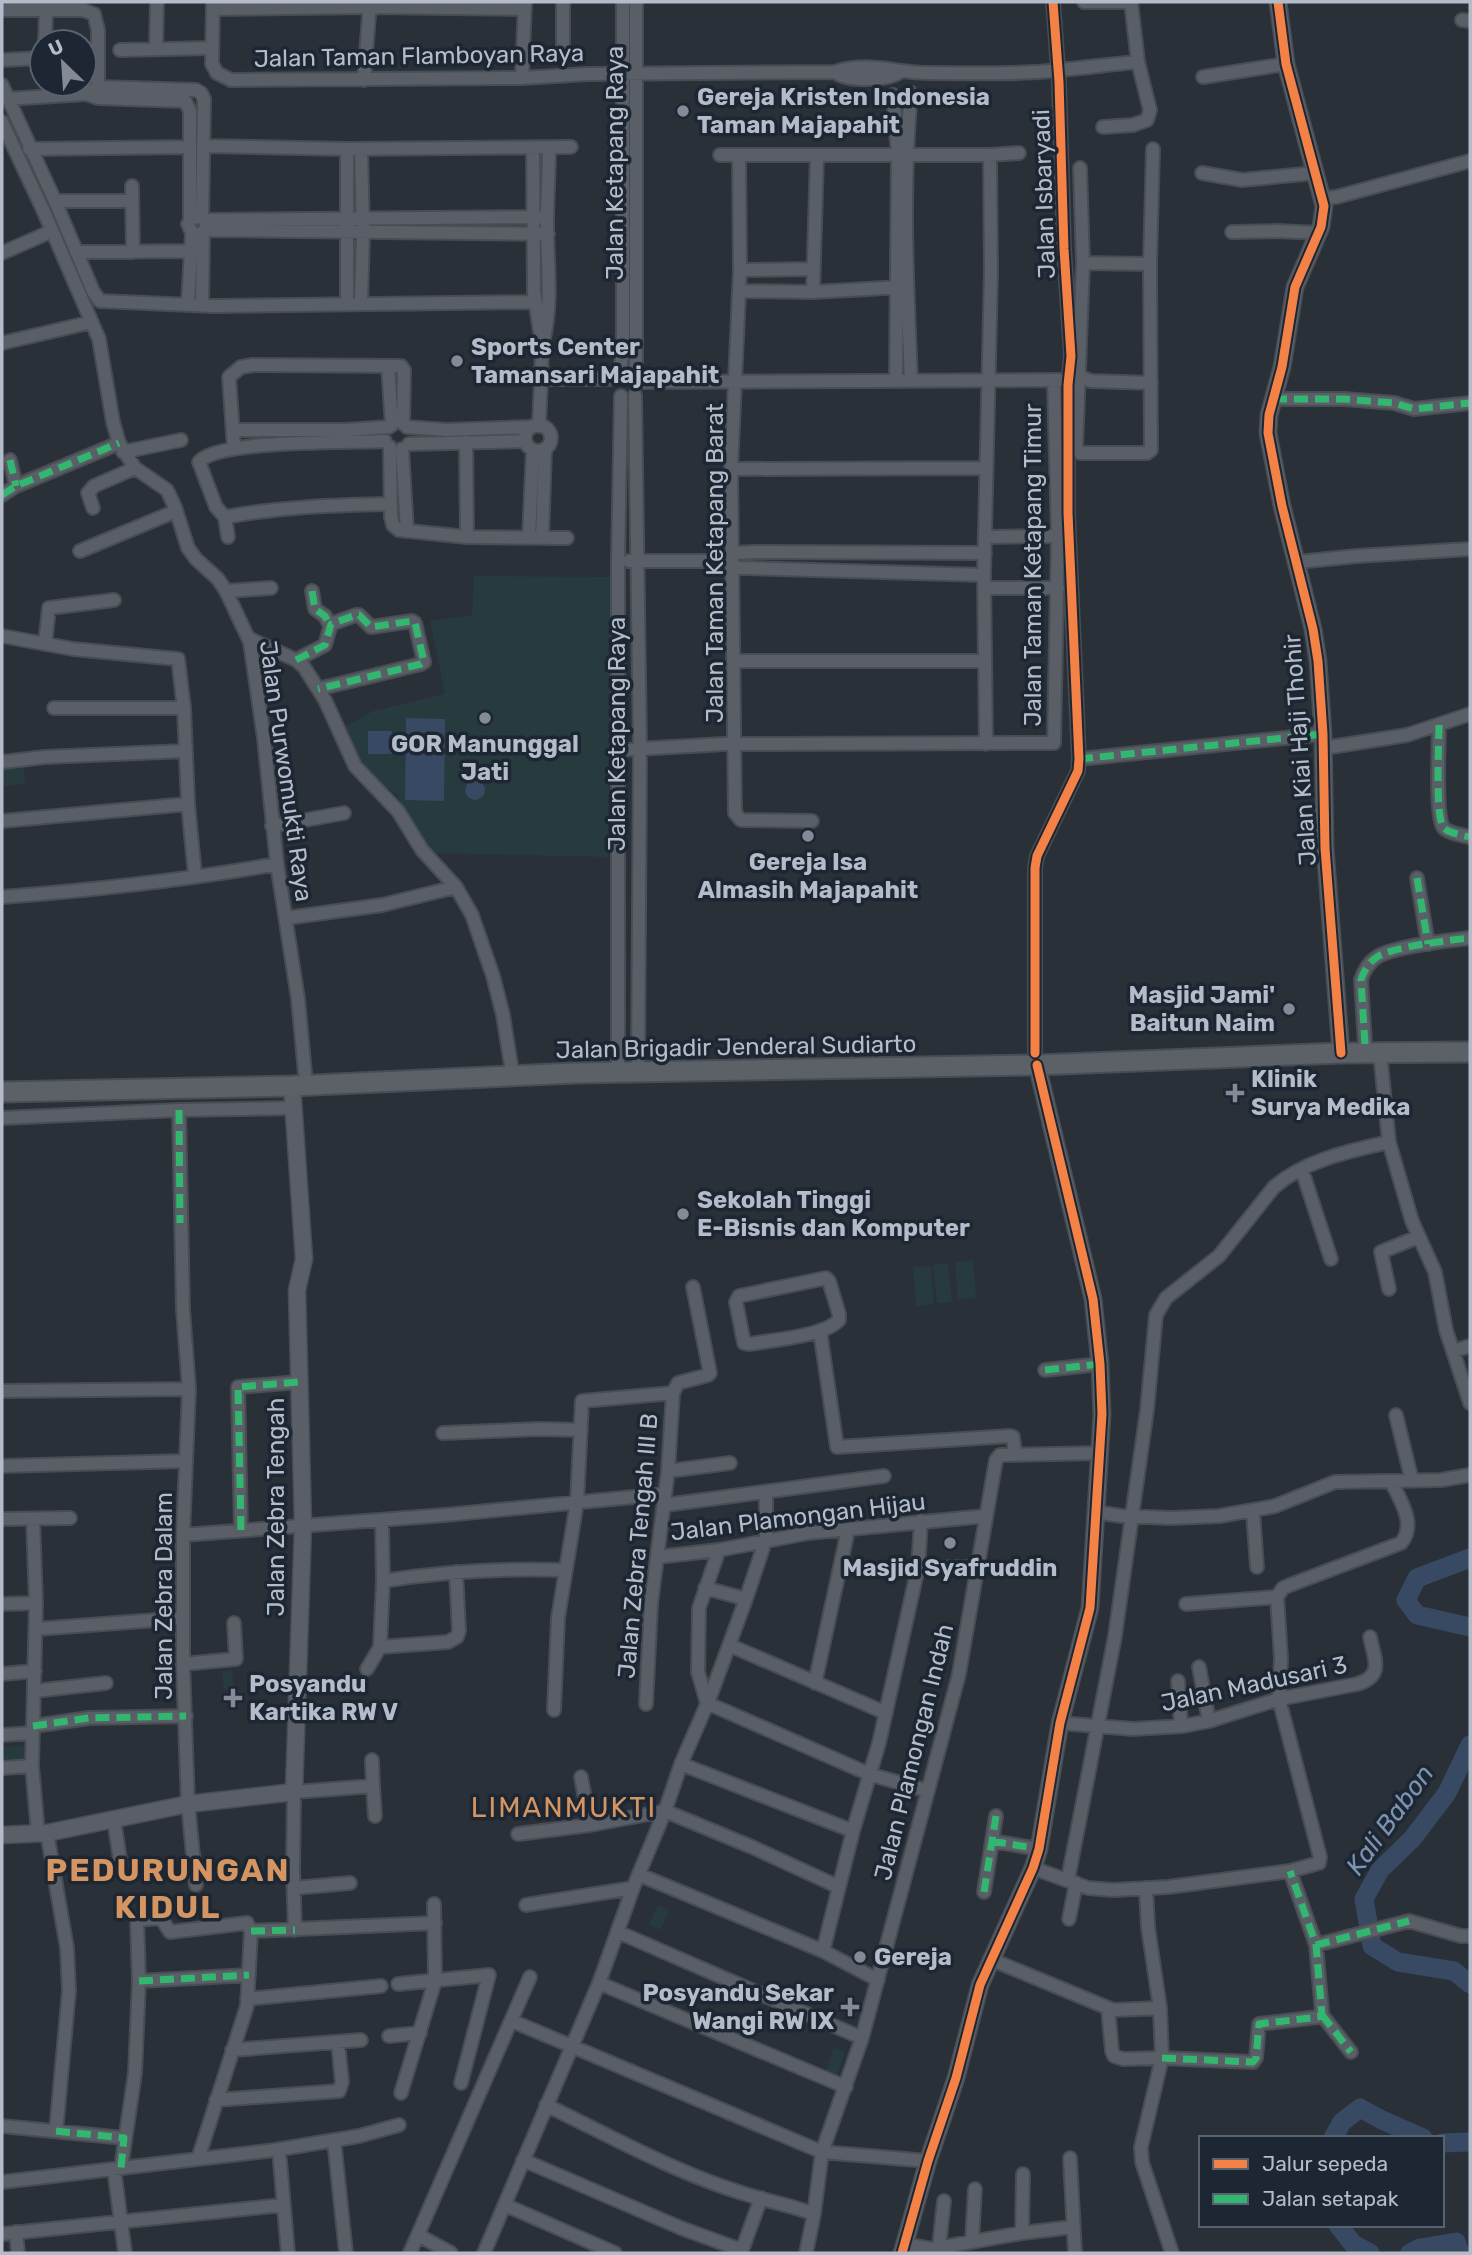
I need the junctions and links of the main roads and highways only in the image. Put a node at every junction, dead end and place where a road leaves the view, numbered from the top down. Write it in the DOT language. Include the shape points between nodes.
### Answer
graph roads {
  1 [pos="1470,1043"];
  2 [pos="1372,1049"];
  3 [pos="1470,1052"];
  4 [pos="628,1067"];
  5 [pos="298,1080"];
  6 [pos="2,1083"];
  7 [pos="2,1093"];
  1 -- 2 [label="main road, Jalan Brigadir Jenderal Sudiarto"];
  2 -- 3 [label="main road, Jalan Brigadir Jenderal Sudiarto"];
  2 -- 4 [label="main road, Jalan Brigadir Jenderal Sudiarto"];
  4 -- 5 [label="main road, Jalan Brigadir Jenderal Sudiarto"];
  4 -- 5 [label="main road, Jalan Brigadir Jenderal Sudiarto" via="511,1065"];
  5 -- 6 [label="main road, Jalan Brigadir Jenderal Sudiarto"];
  5 -- 7 [label="main road, Jalan Brigadir Jenderal Sudiarto"];
}
